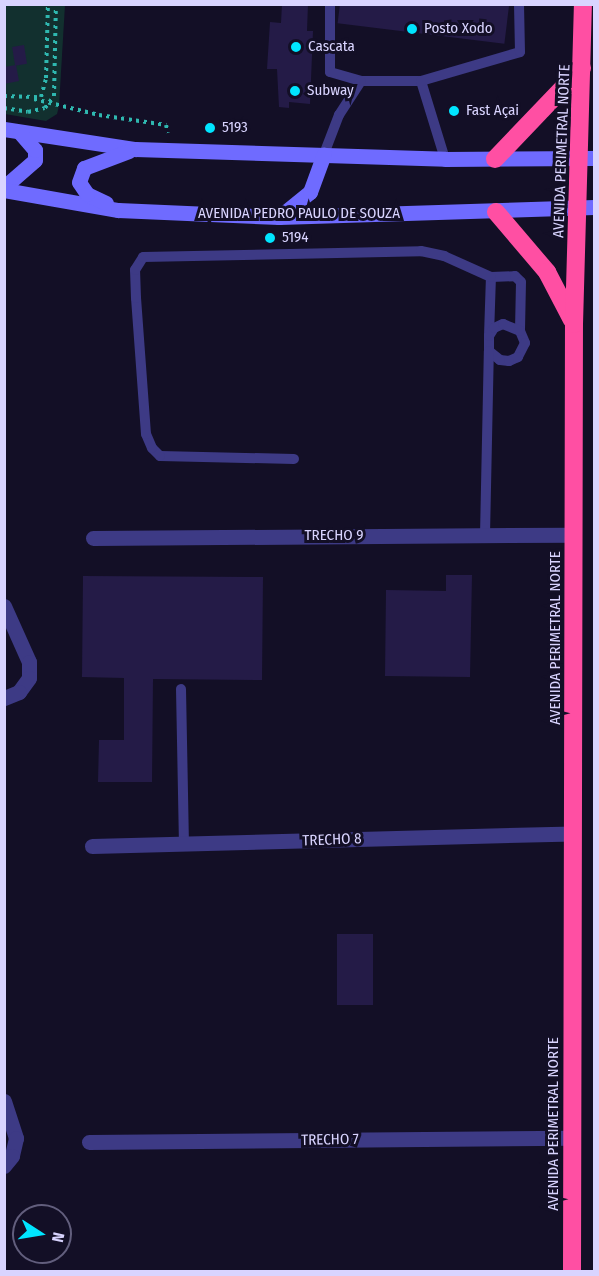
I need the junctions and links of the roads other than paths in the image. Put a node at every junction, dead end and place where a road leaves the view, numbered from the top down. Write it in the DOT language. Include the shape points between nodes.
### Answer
graph roads {
  1 [pos="330,4"];
  2 [pos="519,4"];
  3 [pos="584,4"];
  4 [pos="582,68"];
  5 [pos="361,81"];
  6 [pos="421,81"];
  7 [pos="4,129"];
  8 [pos="20,133"];
  9 [pos="135,149"];
  10 [pos="324,154"];
  11 [pos="445,159"];
  12 [pos="495,159"];
  13 [pos="587,159"];
  14 [pos="4,188"];
  15 [pos="586,208"];
  16 [pos="118,210"];
  17 [pos="496,212"];
  18 [pos="279,217"];
  19 [pos="491,277"];
  20 [pos="574,324"];
  21 [pos="520,331"];
  22 [pos="489,336"];
  23 [pos="489,351"];
  24 [pos="294,459"];
  25 [pos="574,535"];
  26 [pos="485,536"];
  27 [pos="93,538"];
  28 [pos="4,606"];
  29 [pos="181,689"];
  30 [pos="4,698"];
  31 [pos="573,833"];
  32 [pos="184,844"];
  33 [pos="92,846"];
  34 [pos="4,1101"];
  35 [pos="572,1138"];
  36 [pos="89,1142"];
  37 [pos="8,1161"];
  38 [pos="572,1272"];
  1 -- 5 [label="lane" via="330,72"];
  2 -- 6 [label="lane" via="520,52"];
  3 -- 4 [label="highway, AVENIDA PERIMETRAL NORTE"];
  4 -- 12 [label="highway"];
  4 -- 13 [label="highway, AVENIDA PERIMETRAL NORTE"];
  5 -- 6 [label="lane"];
  5 -- 10 [label="lane" via="339,115"];
  6 -- 11 [label="lane"];
  7 -- 8 [label="main road"];
  8 -- 9 [label="main road"];
  8 -- 14 [label="main road" via="35,150 35,160"];
  9 -- 10 [label="main road"];
  9 -- 16 [label="main road" via="94,161 84,168 79,182 87,194"];
  10 -- 11 [label="main road"];
  10 -- 18 [label="main road" via="310,192"];
  11 -- 12 [label="main road"];
  12 -- 13 [label="main road"];
  13 -- 15 [label="highway, AVENIDA PERIMETRAL NORTE"];
  14 -- 16 [label="main road, AVENIDA PEDRO PAULO DE SOUZA"];
  15 -- 17 [label="main road, AVENIDA PEDRO PAULO DE SOUZA"];
  15 -- 20 [label="highway, AVENIDA PERIMETRAL NORTE"];
  16 -- 18 [label="main road, AVENIDA PEDRO PAULO DE SOUZA"];
  17 -- 18 [label="main road, AVENIDA PEDRO PAULO DE SOUZA"];
  17 -- 20 [label="highway" via="547,272"];
  19 -- 21 [label="lane" via="515,276 521,282"];
  19 -- 22 [label="lane"];
  19 -- 24 [label="lane" via="421,250 143,257 135,270 136,298 146,434 152,448 160,456"];
  20 -- 25 [label="highway, AVENIDA PERIMETRAL NORTE"];
  21 -- 22 [label="lane" via="503,324"];
  21 -- 23 [label="lane" via="525,344 518,357 500,360"];
  22 -- 23 [label="lane"];
  23 -- 26 [label="lane"];
  25 -- 26 [label="street, TRECHO 9"];
  25 -- 31 [label="highway, AVENIDA PERIMETRAL NORTE"];
  26 -- 27 [label="street, TRECHO 9"];
  28 -- 30 [label="street" via="29,662 29,678 19,692"];
  29 -- 32 [label="lane"];
  31 -- 32 [label="street, TRECHO 8"];
  31 -- 35 [label="highway, AVENIDA PERIMETRAL NORTE"];
  32 -- 33 [label="street, TRECHO 8"];
  34 -- 37 [label="street" via="16,1137"];
  35 -- 36 [label="street, TRECHO 7"];
  35 -- 38 [label="highway, AVENIDA PERIMETRAL NORTE"];
}
